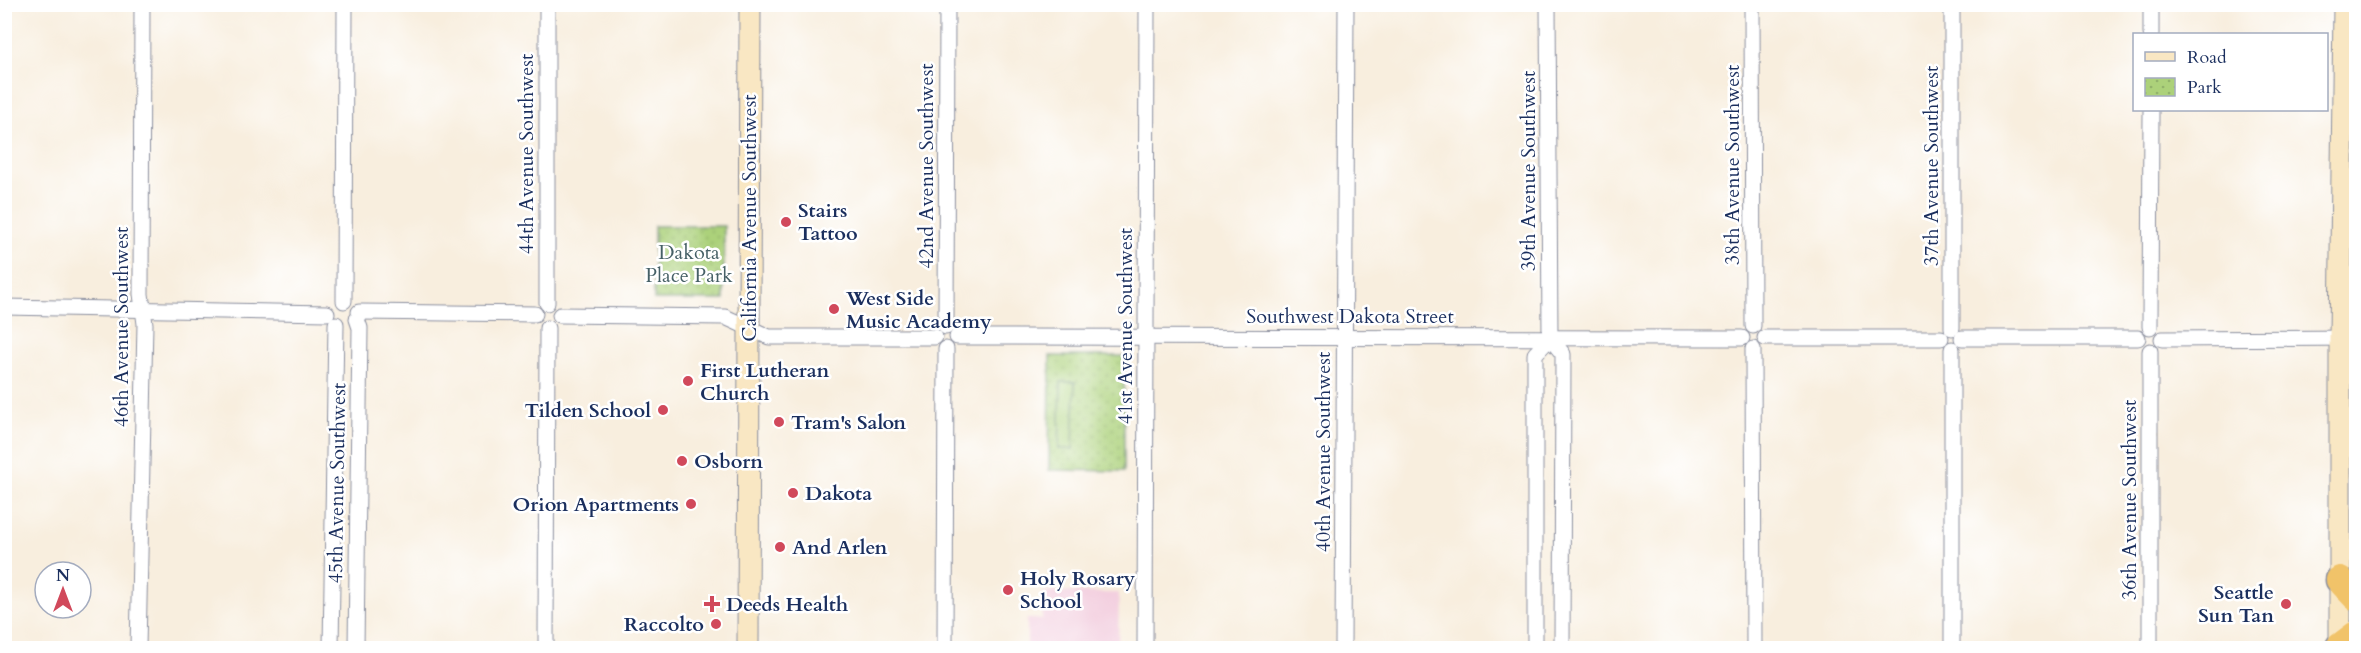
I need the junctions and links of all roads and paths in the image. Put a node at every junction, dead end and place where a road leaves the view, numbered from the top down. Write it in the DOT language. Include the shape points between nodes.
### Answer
graph roads {
  1 [pos="142,4"];
  2 [pos="345,4"];
  3 [pos="547,4"];
  4 [pos="750,4"];
  5 [pos="947,4"];
  6 [pos="1146,4"];
  7 [pos="1346,4"];
  8 [pos="1548,4"];
  9 [pos="1752,4"];
  10 [pos="1952,4"];
  11 [pos="2151,4"];
  12 [pos="2344,4"];
  13 [pos="2151,33"];
  14 [pos="2151,111"];
  15 [pos="344,301"];
  16 [pos="547,303"];
  17 [pos="4,307"];
  18 [pos="143,309"];
  19 [pos="535,314"];
  20 [pos="358,315"];
  21 [pos="560,315"];
  22 [pos="331,318"];
  23 [pos="1753,326"];
  24 [pos="2150,327"];
  25 [pos="547,328"];
  26 [pos="748,328"];
  27 [pos="946,334"];
  28 [pos="1146,337"];
  29 [pos="1345,338"];
  30 [pos="1550,338"];
  31 [pos="1766,338"];
  32 [pos="1952,338"];
  33 [pos="2138,338"];
  34 [pos="2348,338"];
  35 [pos="2162,339"];
  36 [pos="1748,343"];
  37 [pos="2150,351"];
  38 [pos="2348,548"];
  39 [pos="2348,588"];
  40 [pos="2346,644"];
  41 [pos="138,648"];
  42 [pos="331,648"];
  43 [pos="356,648"];
  44 [pos="546,648"];
  45 [pos="748,648"];
  46 [pos="945,648"];
  47 [pos="1145,648"];
  48 [pos="1343,648"];
  49 [pos="1535,648"];
  50 [pos="1562,648"];
  51 [pos="1754,648"];
  52 [pos="1952,648"];
  53 [pos="2150,648"];
  1 -- 18 [label="street, 46th Avenue Southwest"];
  2 -- 15 [label="street"];
  3 -- 16 [label="street, 44th Avenue Southwest"];
  4 -- 26 [label="street, California Avenue Southwest"];
  5 -- 27 [label="street, 42nd Avenue Southwest"];
  6 -- 28 [label="street, 41st Avenue Southwest"];
  7 -- 29 [label="street, 40th Avenue Southwest"];
  8 -- 30 [label="street, 39th Avenue Southwest"];
  9 -- 23 [label="street, 38th Avenue Southwest"];
  10 -- 32 [label="street, 37th Avenue Southwest"];
  11 -- 13 [label="street"];
  12 -- 34 [label="street"];
  14 -- 24 [label="street"];
  15 -- 20 [label="street" via="354,305"];
  15 -- 22 [label="street" via="332,305"];
  16 -- 19 [label="street" via="538,306"];
  16 -- 21 [label="street" via="555,305"];
  17 -- 18 [label="street"];
  18 -- 22 [label="street"];
  18 -- 41 [label="street, 46th Avenue Southwest"];
  19 -- 20 [label="street"];
  19 -- 25 [label="street" via="538,324"];
  20 -- 22 [label="street" via="349,324"];
  20 -- 43 [label="street, 45th Avenue Southwest"];
  21 -- 25 [label="street" via="556,324"];
  21 -- 26 [label="street, Southwest Dakota Street" via="725,318"];
  22 -- 42 [label="street, 45th Avenue Southwest"];
  23 -- 31 [label="street" via="1762,330"];
  23 -- 36 [label="street" via="1746,329"];
  24 -- 33 [label="street" via="2142,330"];
  24 -- 35 [label="street"];
  25 -- 44 [label="street"];
  26 -- 27 [label="street, Southwest Dakota Street" via="769,337"];
  26 -- 45 [label="street, California Avenue Southwest"];
  27 -- 28 [label="street, Southwest Dakota Street"];
  27 -- 46 [label="street" via="954,346 946,350"];
  28 -- 29 [label="street, Southwest Dakota Street"];
  28 -- 47 [label="street, 41st Avenue Southwest"];
  29 -- 30 [label="street, Southwest Dakota Street"];
  29 -- 48 [label="street, 40th Avenue Southwest"];
  30 -- 36 [label="street, Southwest Dakota Street"];
  30 -- 49 [label="street" via="1535,354"];
  30 -- 50 [label="street, 39th Avenue Southwest" via="1563,354"];
  31 -- 32 [label="street"];
  31 -- 36 [label="street" via="1762,346"];
  32 -- 33 [label="street"];
  32 -- 52 [label="street, 37th Avenue Southwest"];
  33 -- 37 [label="street" via="2142,348"];
  34 -- 35 [label="street"];
  34 -- 38 [label="street"];
  35 -- 37 [label="street"];
  36 -- 51 [label="street"];
  37 -- 53 [label="street, 36th Avenue Southwest"];
  38 -- 39 [label="street"];
  39 -- 40 [label="street"];
}
